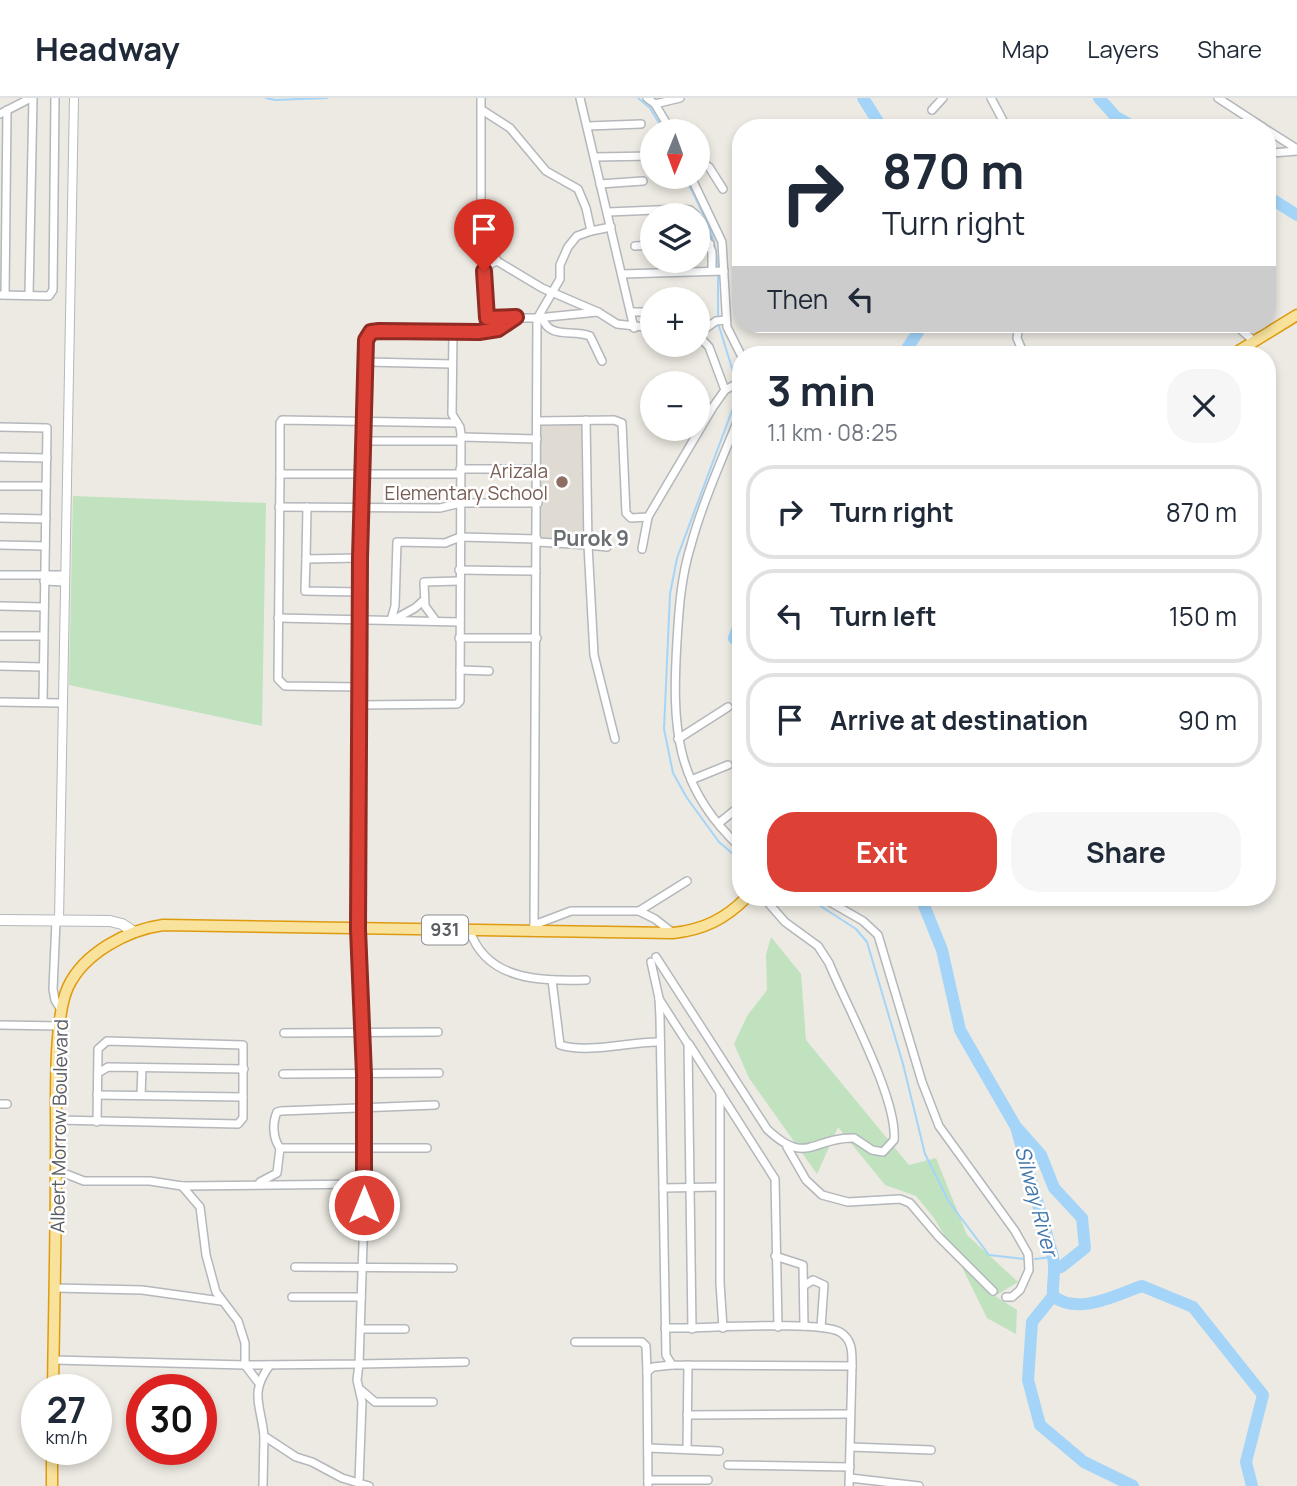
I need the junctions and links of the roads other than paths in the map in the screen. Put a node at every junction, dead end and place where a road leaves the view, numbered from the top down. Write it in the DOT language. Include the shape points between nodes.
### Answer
graph roads {
  1 [pos="32,98"];
  2 [pos="55,98"];
  3 [pos="74,98"];
  4 [pos="481,98"];
  5 [pos="580,98"];
  6 [pos="647,98"];
  7 [pos="680,98"];
  8 [pos="943,98"];
  9 [pos="991,98"];
  10 [pos="1218,98"];
  11 [pos="655,104"];
  12 [pos="482,110"];
  13 [pos="932,110"];
  14 [pos="3,112"];
  15 [pos="664,119"];
  16 [pos="1002,119"];
  17 [pos="1251,119"];
  18 [pos="640,124"];
  19 [pos="588,126"];
  20 [pos="1276,136"];
  21 [pos="1297,150"];
  22 [pos="1276,153"];
  23 [pos="640,156"];
  24 [pos="595,157"];
  25 [pos="710,168"];
  26 [pos="640,181"];
  27 [pos="600,184"];
  28 [pos="697,189"];
  29 [pos="723,189"];
  30 [pos="640,211"];
  31 [pos="608,212"];
  32 [pos="611,227"];
  33 [pos="591,231"];
  34 [pos="710,244"];
  35 [pos="635,246"];
  36 [pos="640,246"];
  37 [pos="497,261"];
  38 [pos="718,270"];
  39 [pos="622,274"];
  40 [pos="542,288"];
  41 [pos="554,292"];
  42 [pos="2,295"];
  43 [pos="29,296"];
  44 [pos="564,297"];
  45 [pos="549,302"];
  46 [pos="598,312"];
  47 [pos="631,312"];
  48 [pos="640,312"];
  49 [pos="1297,315"];
  50 [pos="516,317"];
  51 [pos="539,317"];
  52 [pos="721,320"];
  53 [pos="710,327"];
  54 [pos="634,328"];
  55 [pos="640,328"];
  56 [pos="1276,328"];
  57 [pos="453,332"];
  58 [pos="1245,333"];
  59 [pos="1267,333"];
  60 [pos="1254,341"];
  61 [pos="736,346"];
  62 [pos="1246,346"];
  63 [pos="710,350"];
  64 [pos="601,361"];
  65 [pos="367,362"];
  66 [pos="452,364"];
  67 [pos="732,386"];
  68 [pos="725,390"];
  69 [pos="538,421"];
  70 [pos="586,421"];
  71 [pos="365,422"];
  72 [pos="457,423"];
  73 [pos="0,427"];
  74 [pos="732,436"];
  75 [pos="461,439"];
  76 [pos="537,439"];
  77 [pos="365,442"];
  78 [pos="0,457"];
  79 [pos="47,458"];
  80 [pos="538,470"];
  81 [pos="460,472"];
  82 [pos="280,474"];
  83 [pos="362,475"];
  84 [pos="0,485"];
  85 [pos="46,486"];
  86 [pos="461,503"];
  87 [pos="538,503"];
  88 [pos="279,507"];
  89 [pos="307,507"];
  90 [pos="362,508"];
  91 [pos="0,517"];
  92 [pos="648,517"];
  93 [pos="46,519"];
  94 [pos="460,537"];
  95 [pos="537,541"];
  96 [pos="0,545"];
  97 [pos="588,545"];
  98 [pos="45,546"];
  99 [pos="607,547"];
  100 [pos="642,549"];
  101 [pos="360,558"];
  102 [pos="306,559"];
  103 [pos="459,570"];
  104 [pos="536,571"];
  105 [pos="0,575"];
  106 [pos="44,578"];
  107 [pos="65,579"];
  108 [pos="459,581"];
  109 [pos="360,592"];
  110 [pos="424,600"];
  111 [pos="0,606"];
  112 [pos="44,607"];
  113 [pos="278,618"];
  114 [pos="360,620"];
  115 [pos="391,620"];
  116 [pos="436,621"];
  117 [pos="459,622"];
  118 [pos="0,636"];
  119 [pos="43,636"];
  120 [pos="459,638"];
  121 [pos="537,638"];
  122 [pos="0,666"];
  123 [pos="43,667"];
  124 [pos="460,670"];
  125 [pos="489,671"];
  126 [pos="360,687"];
  127 [pos="0,702"];
  128 [pos="43,702"];
  129 [pos="61,703"];
  130 [pos="360,705"];
  131 [pos="728,706"];
  132 [pos="678,739"];
  133 [pos="615,740"];
  134 [pos="728,765"];
  135 [pos="691,780"];
  136 [pos="732,812"];
  137 [pos="719,823"];
  138 [pos="732,838"];
  139 [pos="687,881"];
  140 [pos="737,906"];
  141 [pos="771,906"];
  142 [pos="836,906"];
  143 [pos="639,911"];
  144 [pos="0,920"];
  145 [pos="58,920"];
  146 [pos="534,928"];
  147 [pos="358,929"];
  148 [pos="470,931"];
  149 [pos="134,932"];
  150 [pos="673,933"];
  151 [pos="586,980"];
  152 [pos="552,981"];
  153 [pos="659,998"];
  154 [pos="61,1010"];
  155 [pos="0,1026"];
  156 [pos="60,1026"];
  157 [pos="438,1032"];
  158 [pos="284,1033"];
  159 [pos="362,1033"];
  160 [pos="660,1042"];
  161 [pos="688,1044"];
  162 [pos="694,1052"];
  163 [pos="688,1059"];
  164 [pos="142,1068"];
  165 [pos="244,1069"];
  166 [pos="98,1073"];
  167 [pos="439,1073"];
  168 [pos="283,1074"];
  169 [pos="364,1075"];
  170 [pos="720,1091"];
  171 [pos="97,1095"];
  172 [pos="141,1095"];
  173 [pos="243,1097"];
  174 [pos="435,1105"];
  175 [pos="364,1107"];
  176 [pos="57,1120"];
  177 [pos="97,1122"];
  178 [pos="788,1147"];
  179 [pos="280,1148"];
  180 [pos="364,1148"];
  181 [pos="427,1148"];
  182 [pos="56,1170"];
  183 [pos="365,1184"];
  184 [pos="255,1185"];
  185 [pos="182,1186"];
  186 [pos="719,1187"];
  187 [pos="663,1188"];
  188 [pos="690,1188"];
  189 [pos="775,1256"];
  190 [pos="295,1267"];
  191 [pos="363,1268"];
  192 [pos="453,1268"];
  193 [pos="805,1285"];
  194 [pos="55,1288"];
  195 [pos="993,1291"];
  196 [pos="292,1297"];
  197 [pos="361,1297"];
  198 [pos="1006,1297"];
  199 [pos="221,1301"];
  200 [pos="804,1326"];
  201 [pos="778,1327"];
  202 [pos="821,1327"];
  203 [pos="665,1328"];
  204 [pos="723,1328"];
  205 [pos="361,1329"];
  206 [pos="405,1329"];
  207 [pos="692,1329"];
  208 [pos="575,1342"];
  209 [pos="666,1355"];
  210 [pos="54,1360"];
  211 [pos="465,1362"];
  212 [pos="359,1364"];
  213 [pos="245,1365"];
  214 [pos="270,1365"];
  215 [pos="662,1365"];
  216 [pos="688,1365"];
  217 [pos="672,1366"];
  218 [pos="852,1366"];
  219 [pos="647,1372"];
  220 [pos="54,1374"];
  221 [pos="258,1382"];
  222 [pos="361,1390"];
  223 [pos="433,1402"];
  224 [pos="850,1414"];
  225 [pos="687,1415"];
  226 [pos="264,1436"];
  227 [pos="851,1447"];
  228 [pos="648,1448"];
  229 [pos="687,1449"];
  230 [pos="930,1450"];
  231 [pos="719,1451"];
  232 [pos="52,1465"];
  233 [pos="728,1465"];
  234 [pos="850,1467"];
  235 [pos="708,1480"];
  236 [pos="359,1482"];
  237 [pos="849,1482"];
  238 [pos="648,1483"];
  239 [pos="52,1486"];
  240 [pos="263,1486"];
  241 [pos="369,1486"];
  242 [pos="919,1486"];
  1 -- 14 [label="street"];
  1 -- 43 [label="street"];
  2 -- 43 [label="street" via="53,290 49,296"];
  3 -- 107 [label="street"];
  4 -- 12 [label="street"];
  5 -- 19 [label="street"];
  6 -- 11 [label="street"];
  7 -- 11 [label="street"];
  8 -- 13 [label="street"];
  9 -- 16 [label="street"];
  10 -- 17 [label="street"];
  11 -- 15 [label="street"];
  12 -- 33 [label="street" via="510,128 546,171 578,189"];
  12 -- 37 [label="street" via="481,217"];
  14 -- 42 [label="street"];
  18 -- 19 [label="street"];
  19 -- 24 [label="street"];
  20 -- 21 [label="street"];
  21 -- 22 [label="street"];
  23 -- 24 [label="street"];
  24 -- 27 [label="street"];
  25 -- 29 [label="street"];
  26 -- 27 [label="street"];
  27 -- 31 [label="street"];
  28 -- 38 [label="street" via="722,242"];
  30 -- 31 [label="street"];
  31 -- 32 [label="street"];
  32 -- 33 [label="street"];
  32 -- 39 [label="street"];
  33 -- 41 [label="street" via="577,236 568,247"];
  34 -- 38 [label="street"];
  35 -- 36 [label="street"];
  37 -- 40 [label="street"];
  37 -- 50 [label="street" via="484,271 487,318"];
  38 -- 39 [label="street"];
  38 -- 52 [label="street"];
  39 -- 47 [label="street"];
  40 -- 41 [label="street"];
  40 -- 45 [label="street"];
  41 -- 44 [label="street"];
  41 -- 45 [label="street"];
  42 -- 43 [label="street"];
  44 -- 45 [label="street"];
  44 -- 46 [label="street"];
  45 -- 51 [label="street"];
  46 -- 51 [label="street"];
  46 -- 54 [label="street"];
  47 -- 48 [label="street"];
  47 -- 54 [label="street"];
  49 -- 56 [label="highway"];
  50 -- 51 [label="street"];
  50 -- 57 [label="street" via="498,329"];
  51 -- 64 [label="street" via="552,332 590,336"];
  51 -- 69 [label="street"];
  52 -- 53 [label="street"];
  52 -- 61 [label="street"];
  54 -- 55 [label="street"];
  57 -- 65 [label="street" via="374,331 366,340"];
  57 -- 66 [label="street"];
  58 -- 60 [label="street"];
  59 -- 60 [label="highway"];
  60 -- 62 [label="highway"];
  63 -- 68 [label="street"];
  65 -- 66 [label="street"];
  65 -- 71 [label="street"];
  66 -- 72 [label="street" via="452,415"];
  67 -- 68 [label="street"];
  68 -- 92 [label="street"];
  69 -- 70 [label="street"];
  69 -- 76 [label="street"];
  70 -- 92 [label="street" via="622,423 626,513 631,518"];
  70 -- 97 [label="street"];
  71 -- 72 [label="street"];
  71 -- 77 [label="street"];
  71 -- 82 [label="street" via="281,421"];
  72 -- 75 [label="street"];
  73 -- 79 [label="street" via="47,428"];
  74 -- 132 [label="street" via="684,570 676,670"];
  75 -- 76 [label="street"];
  75 -- 77 [label="street"];
  75 -- 81 [label="street"];
  76 -- 80 [label="street"];
  77 -- 83 [label="street"];
  78 -- 79 [label="street"];
  79 -- 85 [label="street"];
  80 -- 81 [label="street"];
  80 -- 87 [label="street"];
  81 -- 83 [label="street"];
  81 -- 86 [label="street"];
  82 -- 83 [label="street"];
  82 -- 88 [label="street"];
  83 -- 90 [label="street"];
  84 -- 85 [label="street"];
  85 -- 93 [label="street"];
  86 -- 87 [label="street"];
  86 -- 90 [label="street" via="444,508"];
  86 -- 94 [label="street"];
  87 -- 95 [label="street"];
  88 -- 89 [label="street"];
  88 -- 113 [label="street"];
  89 -- 90 [label="street"];
  89 -- 102 [label="street"];
  90 -- 101 [label="street"];
  91 -- 93 [label="street"];
  92 -- 100 [label="street"];
  93 -- 98 [label="street"];
  94 -- 95 [label="street"];
  94 -- 103 [label="street"];
  94 -- 115 [label="street" via="445,543 397,542 396,606"];
  95 -- 97 [label="street"];
  95 -- 104 [label="street"];
  96 -- 98 [label="street"];
  97 -- 99 [label="street"];
  97 -- 133 [label="street" via="594,655"];
  98 -- 106 [label="street"];
  101 -- 102 [label="street"];
  101 -- 109 [label="street"];
  102 -- 109 [label="street" via="305,591"];
  103 -- 104 [label="street"];
  103 -- 108 [label="street"];
  104 -- 121 [label="street"];
  105 -- 106 [label="street"];
  106 -- 107 [label="street"];
  106 -- 112 [label="street"];
  107 -- 129 [label="street"];
  108 -- 110 [label="street" via="424,582"];
  108 -- 117 [label="street"];
  109 -- 114 [label="street"];
  110 -- 115 [label="street"];
  110 -- 116 [label="street"];
  111 -- 112 [label="street"];
  112 -- 119 [label="street"];
  113 -- 114 [label="street"];
  113 -- 126 [label="street" via="281,685"];
  114 -- 115 [label="street"];
  114 -- 126 [label="street"];
  115 -- 116 [label="street"];
  116 -- 117 [label="street"];
  117 -- 120 [label="street"];
  118 -- 119 [label="street"];
  119 -- 123 [label="street"];
  120 -- 121 [label="street"];
  120 -- 124 [label="street"];
  121 -- 146 [label="street"];
  122 -- 123 [label="street"];
  123 -- 128 [label="street"];
  124 -- 125 [label="street"];
  124 -- 130 [label="street" via="457,704"];
  126 -- 130 [label="street"];
  127 -- 128 [label="street"];
  128 -- 129 [label="street"];
  129 -- 145 [label="street"];
  130 -- 147 [label="street"];
  131 -- 132 [label="street"];
  132 -- 135 [label="street"];
  134 -- 135 [label="street"];
  135 -- 137 [label="street"];
  136 -- 137 [label="street"];
  137 -- 138 [label="street"];
  139 -- 143 [label="street"];
  140 -- 150 [label="highway, Albert Morrow Boulevard / 931" via="709,925"];
  141 -- 178 [label="street" via="824,953 882,1084 895,1132 890,1145 877,1152 854,1138"];
  142 -- 198 [label="street" via="878,935 939,1126 1028,1254 1029,1270 1020,1290"];
  143 -- 146 [label="street" via="571,911"];
  143 -- 150 [label="street"];
  144 -- 145 [label="main road"];
  145 -- 149 [label="main road" via="110,921"];
  145 -- 154 [label="street" via="53,989"];
  146 -- 148 [label="highway, Albert Morrow Boulevard / 931"];
  146 -- 150 [label="highway, Albert Morrow Boulevard / 931"];
  147 -- 148 [label="highway, Albert Morrow Boulevard / 931"];
  147 -- 149 [label="highway, Albert Morrow Boulevard / 931" via="163,925"];
  147 -- 159 [label="street"];
  148 -- 152 [label="street" via="480,952 499,969"];
  149 -- 154 [label="highway, Albert Morrow Boulevard / 931" via="79,969"];
  151 -- 152 [label="street"];
  152 -- 160 [label="street" via="560,1045"];
  153 -- 160 [label="street"];
  153 -- 161 [label="street"];
  153 -- 178 [label="street" via="653,960 767,1129"];
  154 -- 156 [label="highway, Albert Morrow Boulevard / 931"];
  155 -- 156 [label="street"];
  156 -- 176 [label="highway, Albert Morrow Boulevard / 931"];
  157 -- 159 [label="street"];
  158 -- 159 [label="street"];
  159 -- 169 [label="street"];
  160 -- 187 [label="street"];
  161 -- 162 [label="street"];
  161 -- 163 [label="street"];
  162 -- 163 [label="street"];
  162 -- 170 [label="street"];
  163 -- 188 [label="street"];
  164 -- 165 [label="street"];
  164 -- 166 [label="street" via="108,1067"];
  164 -- 172 [label="street"];
  165 -- 166 [label="street" via="241,1043 115,1039 98,1049"];
  165 -- 173 [label="street"];
  166 -- 171 [label="street"];
  167 -- 169 [label="street"];
  168 -- 169 [label="street"];
  169 -- 175 [label="street"];
  170 -- 186 [label="street"];
  170 -- 189 [label="street" via="775,1179"];
  171 -- 172 [label="street"];
  171 -- 177 [label="street"];
  172 -- 173 [label="street"];
  173 -- 177 [label="street" via="243,1118 238,1125"];
  174 -- 175 [label="street"];
  175 -- 179 [label="street" via="277,1112 274,1130"];
  175 -- 180 [label="street"];
  176 -- 177 [label="street"];
  176 -- 182 [label="highway, Albert Morrow Boulevard / 931"];
  178 -- 195 [label="street" via="806,1180 822,1195 848,1202 900,1199 910,1203"];
  179 -- 180 [label="street"];
  179 -- 184 [label="street" via="277,1173"];
  180 -- 181 [label="street"];
  180 -- 183 [label="street"];
  182 -- 185 [label="street" via="84,1181"];
  182 -- 194 [label="highway, Albert Morrow Boulevard / 931"];
  183 -- 184 [label="street"];
  183 -- 191 [label="street"];
  184 -- 185 [label="street"];
  185 -- 199 [label="street" via="202,1213 206,1255"];
  186 -- 188 [label="street"];
  186 -- 204 [label="street"];
  187 -- 188 [label="street"];
  187 -- 203 [label="street"];
  188 -- 207 [label="street"];
  189 -- 193 [label="street" via="803,1265"];
  189 -- 201 [label="street"];
  190 -- 191 [label="street"];
  191 -- 192 [label="street"];
  191 -- 197 [label="street"];
  193 -- 200 [label="street"];
  193 -- 202 [label="street" via="813,1280 824,1285"];
  194 -- 199 [label="street" via="142,1290"];
  194 -- 210 [label="highway, Albert Morrow Boulevard / 931"];
  196 -- 197 [label="street"];
  197 -- 205 [label="street"];
  199 -- 213 [label="street" via="238,1321 247,1349"];
  200 -- 201 [label="street"];
  200 -- 202 [label="street"];
  201 -- 204 [label="street"];
  202 -- 218 [label="street" via="847,1338"];
  203 -- 207 [label="street"];
  203 -- 209 [label="street"];
  204 -- 207 [label="street"];
  205 -- 206 [label="street"];
  205 -- 212 [label="street"];
  208 -- 219 [label="street" via="642,1342"];
  209 -- 215 [label="street"];
  209 -- 217 [label="street"];
  210 -- 213 [label="street"];
  210 -- 220 [label="highway, Albert Morrow Boulevard / 931"];
  211 -- 212 [label="street"];
  212 -- 214 [label="street"];
  212 -- 222 [label="street"];
  213 -- 214 [label="street"];
  213 -- 221 [label="street"];
  214 -- 221 [label="street"];
  215 -- 217 [label="street"];
  215 -- 219 [label="street"];
  216 -- 217 [label="street"];
  216 -- 218 [label="street"];
  216 -- 225 [label="street"];
  218 -- 224 [label="street"];
  219 -- 228 [label="street"];
  221 -- 226 [label="street"];
  222 -- 223 [label="street" via="375,1402"];
  222 -- 236 [label="street"];
  224 -- 225 [label="street"];
  224 -- 227 [label="street"];
  225 -- 229 [label="street"];
  226 -- 236 [label="street" via="296,1457"];
  226 -- 240 [label="street"];
  227 -- 230 [label="street"];
  227 -- 234 [label="street"];
  228 -- 229 [label="street"];
  228 -- 238 [label="street"];
  229 -- 231 [label="street"];
  232 -- 239 [label="highway"];
  233 -- 234 [label="street"];
  234 -- 237 [label="street"];
  235 -- 238 [label="street"];
  236 -- 241 [label="street"];
  237 -- 242 [label="street"];
}
